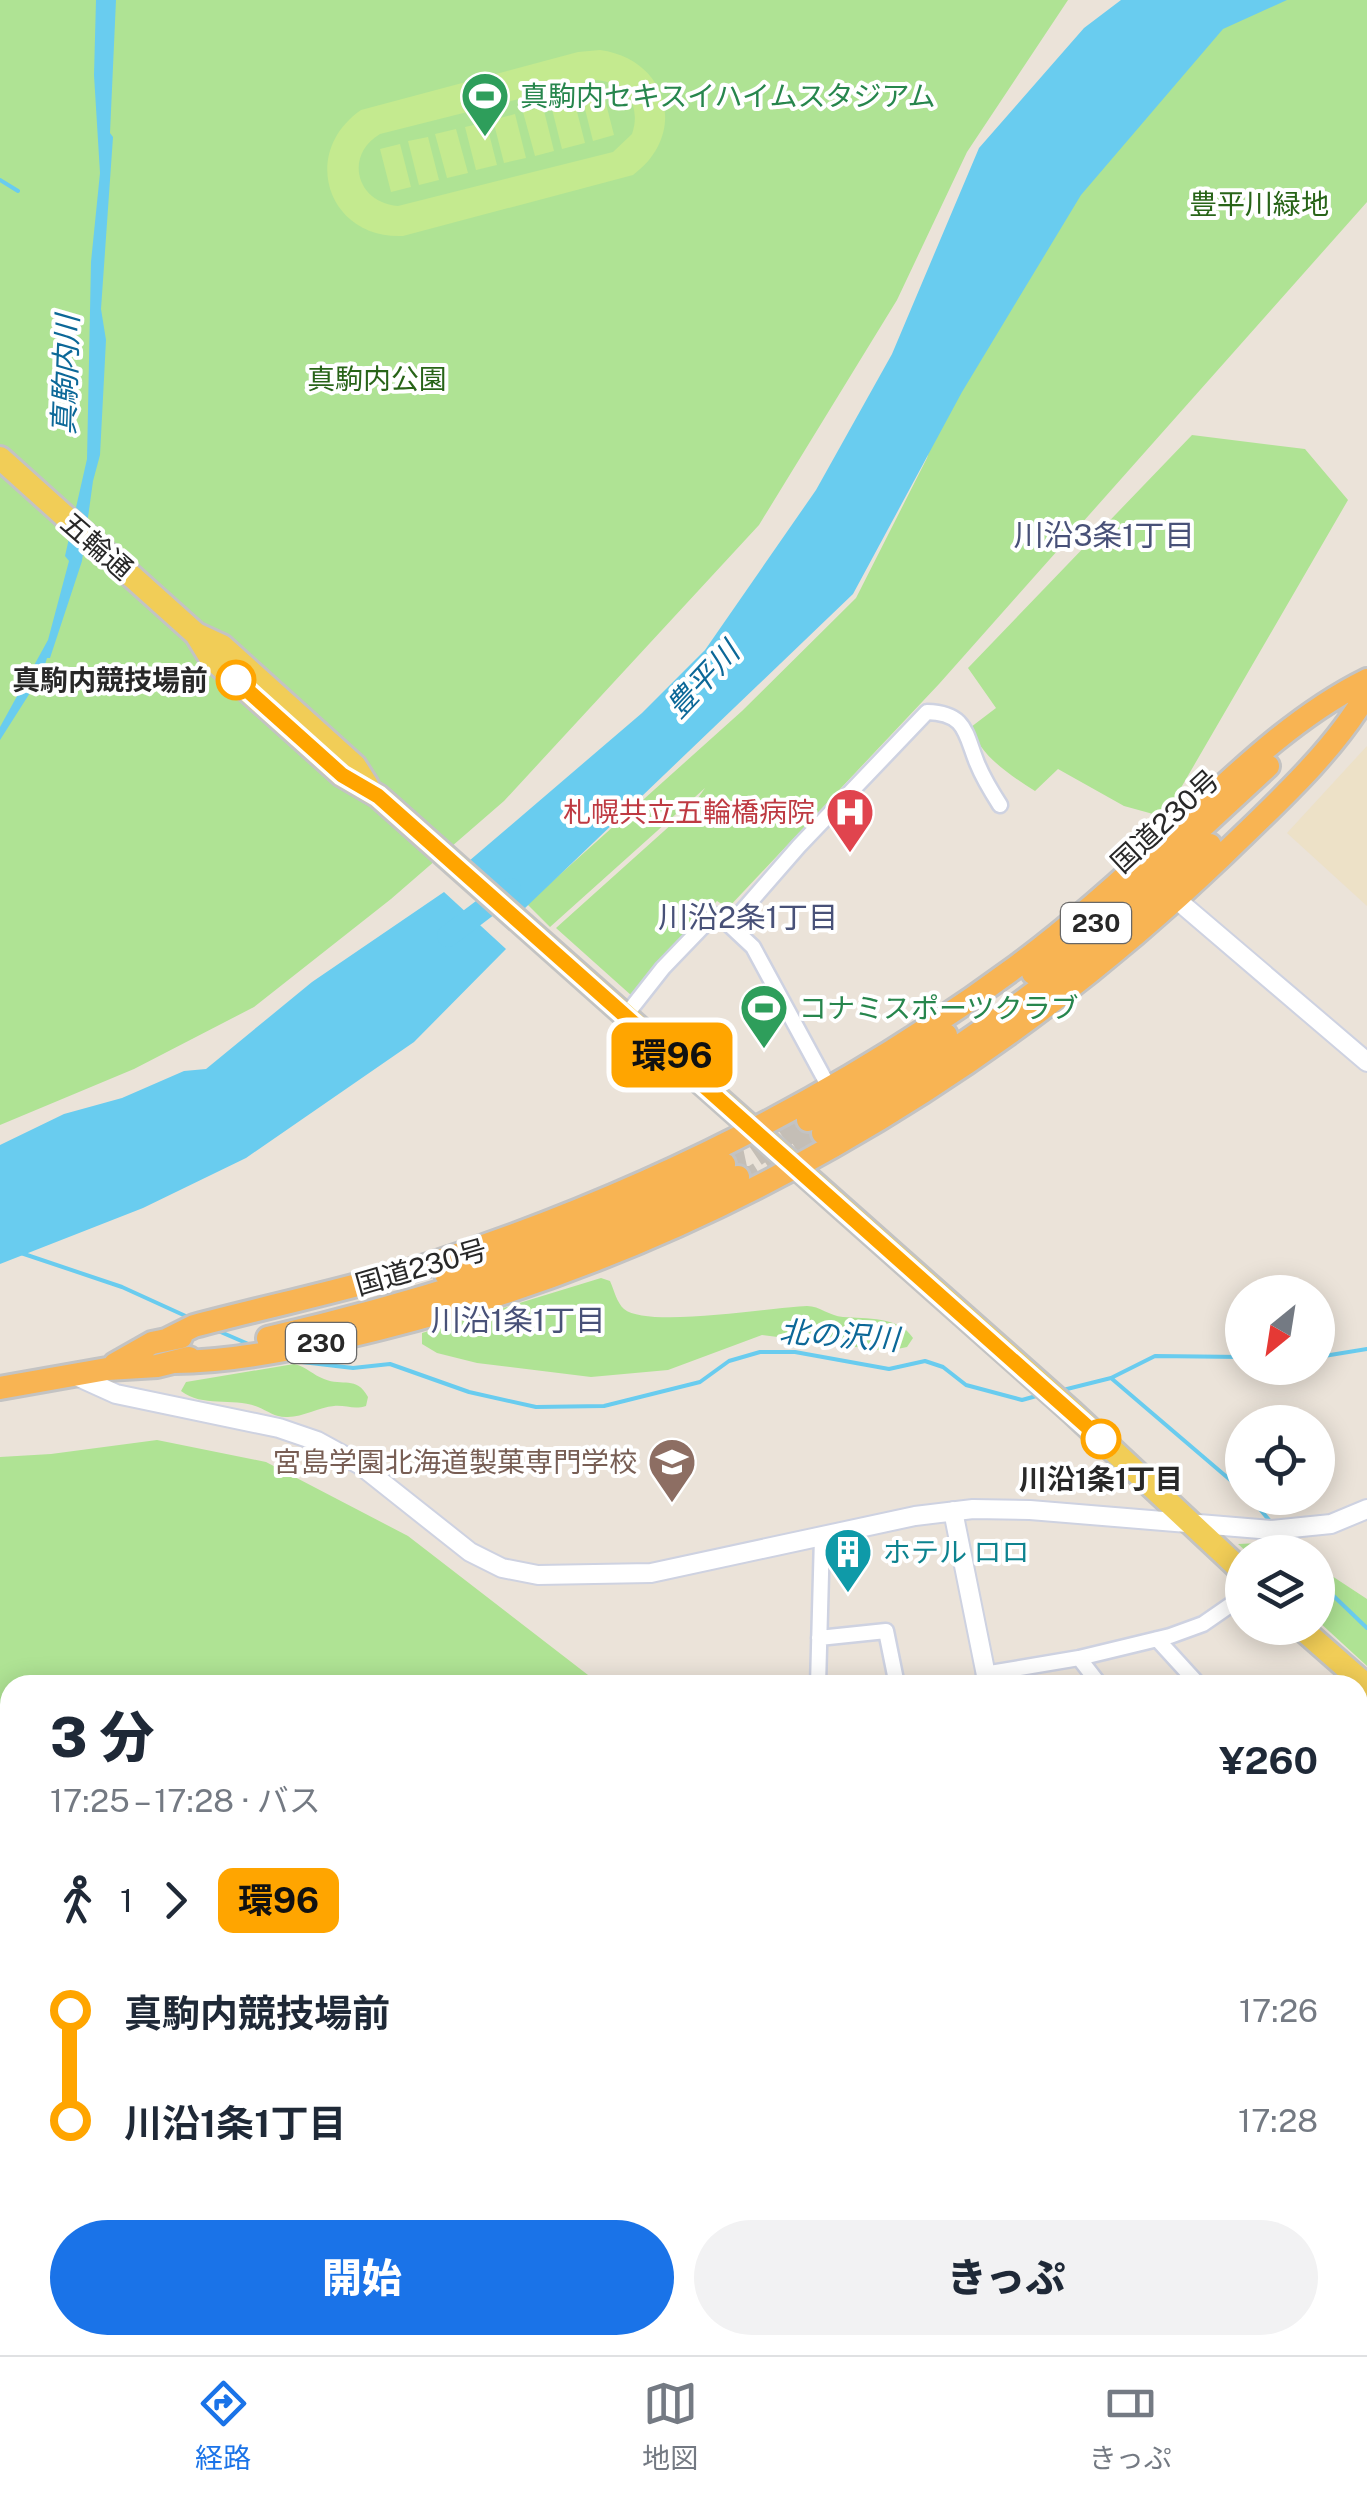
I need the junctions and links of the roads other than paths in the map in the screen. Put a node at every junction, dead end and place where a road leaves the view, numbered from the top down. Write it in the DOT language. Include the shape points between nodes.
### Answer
graph roads {
  1 [pos="0,458"];
  2 [pos="1365,688"];
  3 [pos="1000,805"];
  4 [pos="1176,900"];
  5 [pos="730,925"];
  6 [pos="617,1007"];
  7 [pos="1367,1062"];
  8 [pos="830,1090"];
  9 [pos="816,1126"];
  10 [pos="754,1130"];
  11 [pos="793,1167"];
  12 [pos="178,1336"];
  13 [pos="224,1353"];
  14 [pos="107,1368"];
  15 [pos="74,1374"];
  16 [pos="0,1388"];
  17 [pos="1367,1509"];
  18 [pos="953,1511"];
  19 [pos="1194,1525"];
  20 [pos="822,1537"];
  21 [pos="1225,1555"];
  22 [pos="1225,1609"];
  23 [pos="819,1638"];
  24 [pos="1157,1639"];
  25 [pos="1320,1645"];
  26 [pos="1079,1658"];
  27 [pos="818,1675"];
  28 [pos="895,1675"];
  29 [pos="985,1675"];
  30 [pos="1007,1675"];
  31 [pos="1092,1675"];
  32 [pos="1190,1675"];
  33 [pos="1354,1675"];
  1 -- 6 [label="main road, 五輪通" via="196,634 222,646 355,766 368,788"];
  2 -- 4 [label="highway" via="1352,719"];
  2 -- 8 [label="highway" via="1332,697 1232,777 1029,957"];
  2 -- 9 [label="highway, 国道230号 / 230" via="1326,735 1109,936 937,1064"];
  3 -- 5 [label="street" via="962,724 927,712"];
  4 -- 7 [label="street"];
  4 -- 11 [label="highway" via="1013,1032"];
  5 -- 6 [label="street" via="714,915"];
  5 -- 8 [label="street" via="753,948"];
  6 -- 10 [label="main road"];
  8 -- 10 [label="highway"];
  10 -- 11 [label="main road"];
  10 -- 12 [label="highway" via="544,1224 424,1266 194,1326"];
  11 -- 13 [label="highway, 230" via="580,1266 312,1345"];
  11 -- 19 [label="main road"];
  12 -- 13 [label="highway, 国道230号 / 230" via="418,1282 731,1171 639,1223 545,1260"];
  12 -- 14 [label="highway, 国道230号 / 230"];
  13 -- 14 [label="highway, 国道230号 / 230"];
  14 -- 15 [label="highway, 国道230号 / 230"];
  15 -- 16 [label="highway, 国道230号 / 230"];
  15 -- 20 [label="street" via="116,1394 317,1441 359,1464 470,1552 520,1572 650,1573"];
  17 -- 19 [label="street" via="1331,1524 1290,1528"];
  18 -- 19 [label="street" via="1006,1508"];
  18 -- 20 [label="street"];
  18 -- 29 [label="street"];
  19 -- 21 [label="main road"];
  20 -- 23 [label="street"];
  22 -- 24 [label="street"];
  23 -- 27 [label="street"];
  23 -- 28 [label="street" via="886,1631"];
  24 -- 26 [label="street"];
  24 -- 32 [label="street"];
  25 -- 33 [label="main road"];
  26 -- 30 [label="street"];
  26 -- 31 [label="street"];
}
